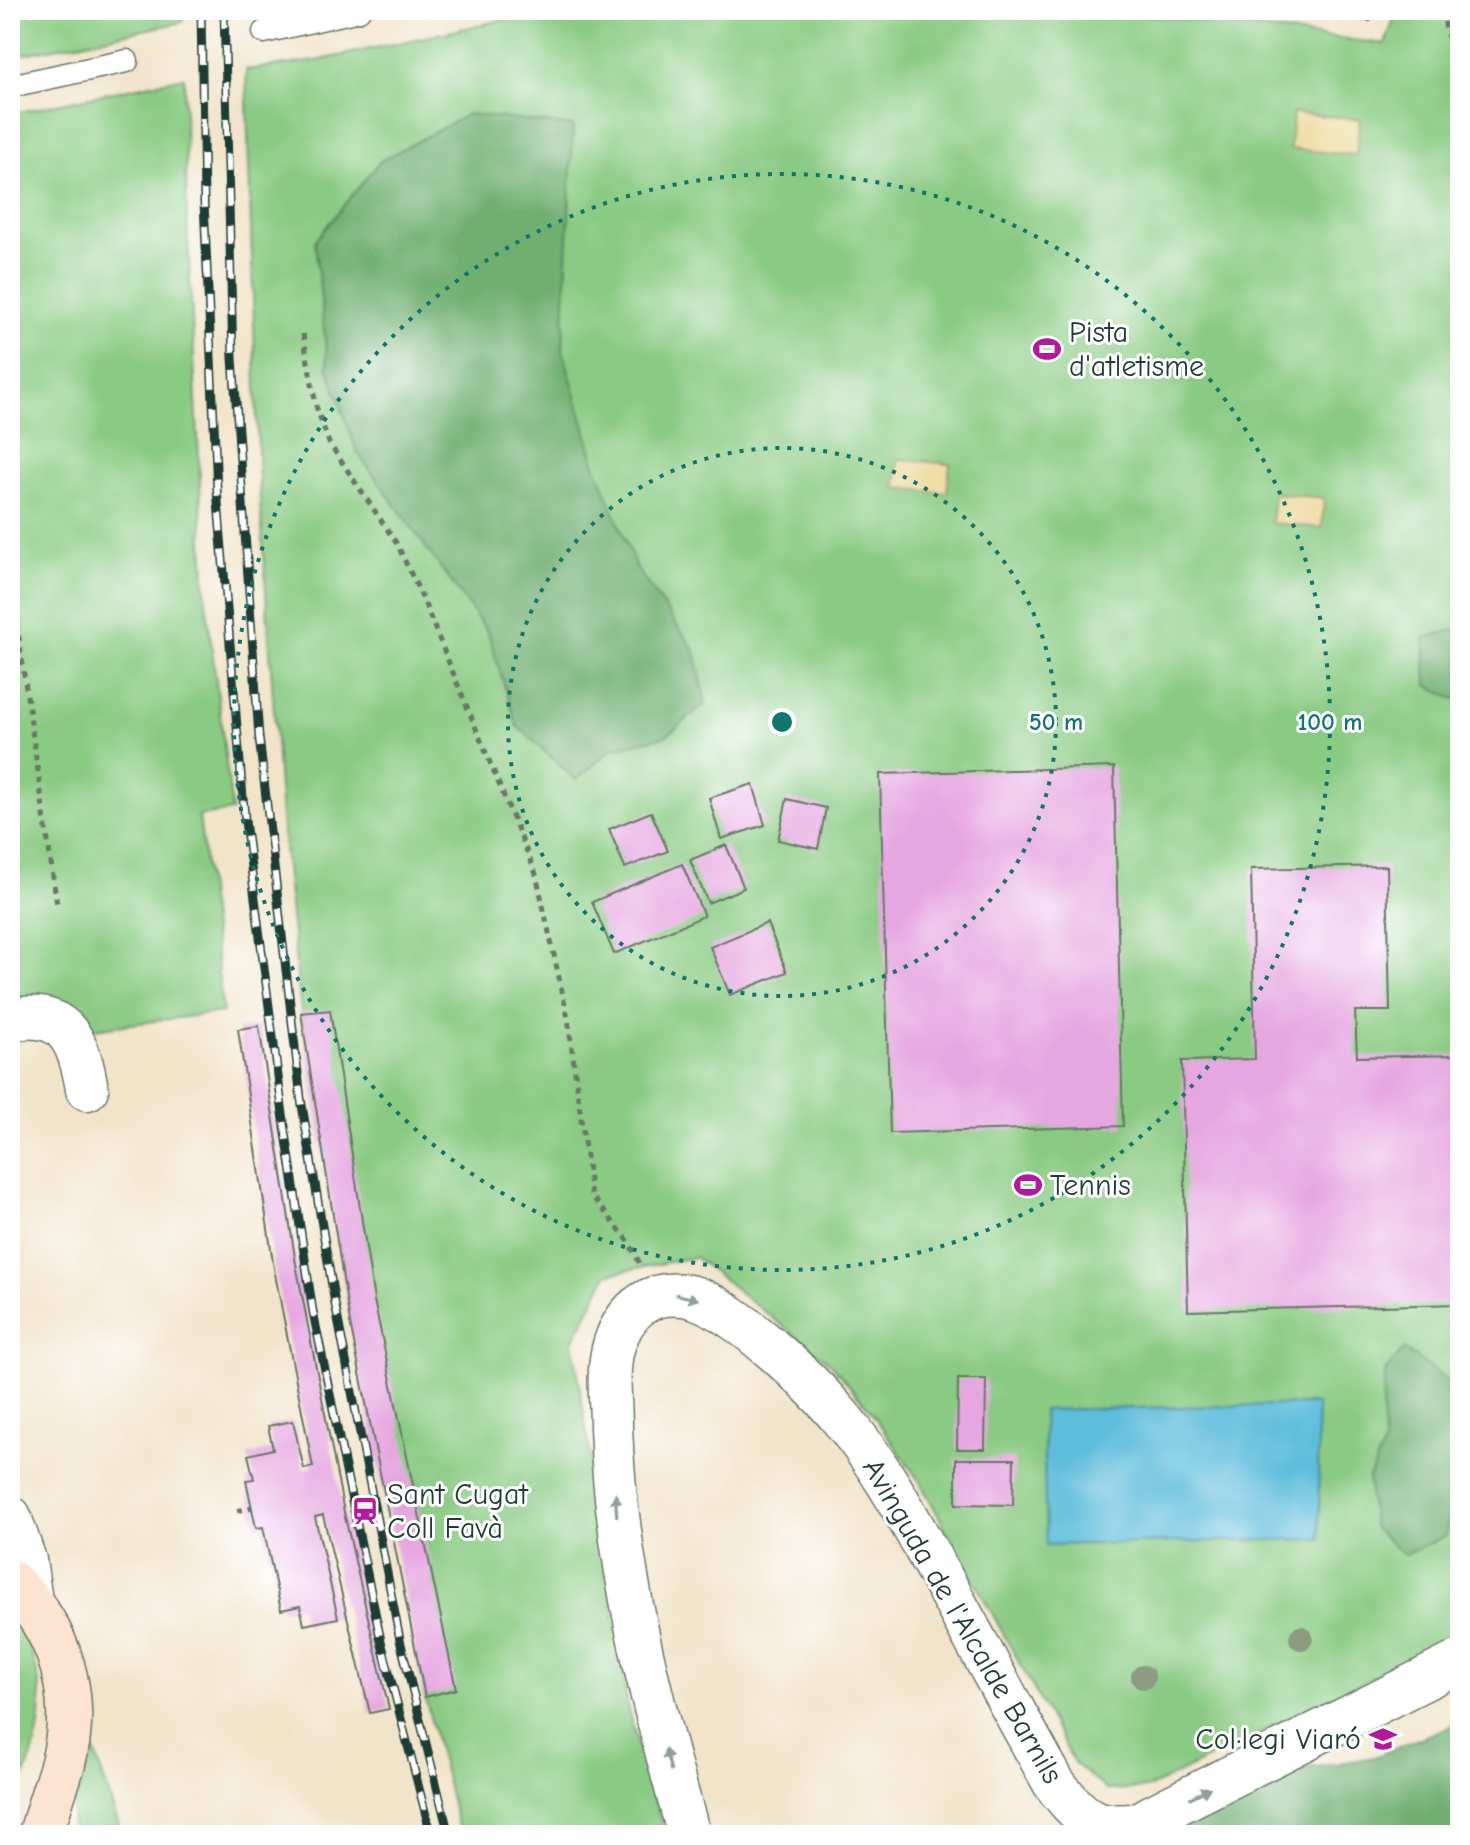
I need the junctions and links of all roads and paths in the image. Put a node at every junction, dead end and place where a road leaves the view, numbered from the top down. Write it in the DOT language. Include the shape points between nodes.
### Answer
graph roads {
  1 [pos="359,10"];
  2 [pos="1445,10"];
  3 [pos="264,32"];
  4 [pos="1460,58"];
  5 [pos="127,61"];
  6 [pos="10,86"];
  7 [pos="303,334"];
  8 [pos="10,576"];
  9 [pos="57,905"];
  10 [pos="10,1020"];
  11 [pos="87,1089"];
  12 [pos="657,1296"];
  13 [pos="252,1507"];
  14 [pos="237,1511"];
  15 [pos="10,1517"];
  16 [pos="20,1592"];
  17 [pos="1460,1661"];
  18 [pos="39,1826"];
  19 [pos="689,1835"];
  1 -- 3 [label="lane"];
  2 -- 4 [label="path" via="1449,42"];
  5 -- 6 [label="lane"];
  7 -- 12 [label="path" via="316,406 329,443 397,544 536,874 568,1018 591,1195 627,1239"];
  8 -- 9 [label="path"];
  10 -- 11 [label="street" via="30,1016 69,1033 82,1057"];
  12 -- 17 [label="street, Avinguda de l'Alcalde Barnils, one-way" via="695,1298 716,1308 763,1342 841,1417 910,1519 1054,1783 1085,1818 1102,1825 1137,1824"];
  19 -- 12 [label="street, one-way" via="637,1639 617,1519 612,1447 614,1344 623,1322"];
  13 -- 14 [label="path"];
  15 -- 16 [label="street" via="25,1560"];
  16 -- 18 [label="main road" via="55,1641 67,1681 67,1743"];
}
